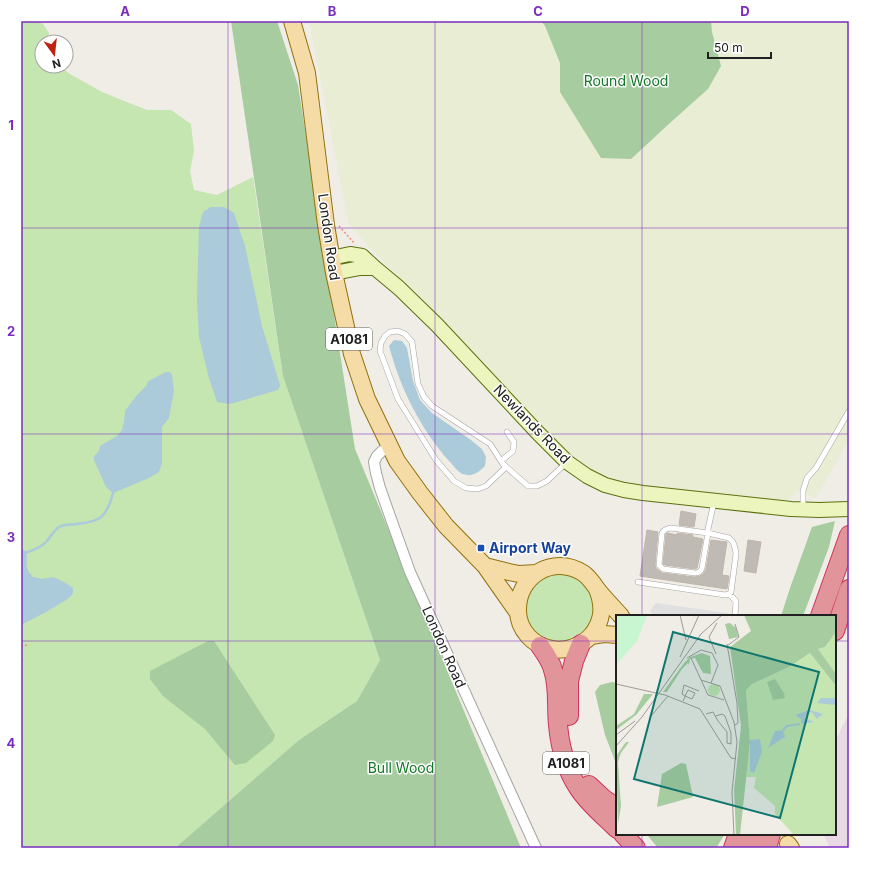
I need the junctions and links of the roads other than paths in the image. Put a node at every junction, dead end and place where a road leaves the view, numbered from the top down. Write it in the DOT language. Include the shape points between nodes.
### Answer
graph roads {
  1 [pos="292,21"];
  2 [pos="333,266"];
  3 [pos="375,268"];
  4 [pos="849,411"];
  5 [pos="507,432"];
  6 [pos="390,446"];
  7 [pos="501,461"];
  8 [pos="567,462"];
  9 [pos="506,467"];
  10 [pos="715,501"];
  11 [pos="803,509"];
  12 [pos="849,509"];
  13 [pos="708,533"];
  14 [pos="849,535"];
  15 [pos="485,566"];
  16 [pos="536,573"];
  17 [pos="638,582"];
  18 [pos="597,589"];
  19 [pos="849,589"];
  20 [pos="729,594"];
  21 [pos="518,613"];
  22 [pos="620,615"];
  23 [pos="734,615"];
  24 [pos="820,615"];
  25 [pos="836,628"];
  26 [pos="616,635"];
  27 [pos="586,640"];
  28 [pos="540,646"];
  29 [pos="616,807"];
  30 [pos="616,828"];
  31 [pos="624,835"];
  32 [pos="738,835"];
  33 [pos="755,835"];
  34 [pos="771,835"];
  35 [pos="536,848"];
  36 [pos="636,848"];
  37 [pos="733,848"];
  38 [pos="749,848"];
  39 [pos="767,848"];
  1 -- 2 [label="main road, London Road / A1081" via="307,73"];
  2 -- 3 [label="street"];
  2 -- 3 [label="street, Newlands Road" via="350,254 362,256"];
  2 -- 6 [label="main road, London Road / A1081" via="359,376"];
  3 -- 8 [label="street, Newlands Road" via="400,288 437,325"];
  4 -- 11 [label="lane" via="816,468 807,478 803,491"];
  5 -- 7 [label="lane" via="514,442 513,451"];
  6 -- 15 [label="main road, London Road / A1081" via="397,461 433,510"];
  6 -- 35 [label="street, London Road" via="377,456 374,462 380,488 410,572"];
  7 -- 9 [label="lane"];
  7 -- 9 [label="lane" via="490,444 432,406 424,397 418,384 412,342 406,334 398,330 385,336 380,351 398,399 436,460 454,481 466,488 478,489 486,486"];
  8 -- 9 [label="lane" via="547,481 537,486 528,486"];
  8 -- 10 [label="street, Newlands Road" via="587,476 624,490"];
  10 -- 11 [label="street, Newlands Road"];
  10 -- 13 [label="lane"];
  11 -- 12 [label="street, Newlands Road"];
  13 -- 13 [label="lane" via="699,573 663,569 659,565 663,530 671,528"];
  13 -- 20 [label="lane" via="729,538 733,542 736,554"];
  14 -- 24 [label="highway"];
  15 -- 16 [label="main road" via="519,574"];
  15 -- 21 [label="main road, London Road / A1081"];
  16 -- 18 [label="main road" via="545,568 565,566 584,574"];
  16 -- 21 [label="main road" via="521,591"];
  17 -- 20 [label="lane"];
  18 -- 22 [label="main road"];
  18 -- 27 [label="main road" via="601,599 601,618 597,628"];
  19 -- 25 [label="highway"];
  20 -- 23 [label="lane" via="736,601"];
  21 -- 28 [label="main road" via="525,632"];
  26 -- 27 [label="main road" via="604,634"];
  27 -- 28 [label="main road" via="568,650"];
  27 -- 29 [label="highway, A1081" via="574,661 570,681 569,730 574,754 590,785"];
  28 -- 30 [label="highway, A1081" via="556,679 558,725 569,771 579,789"];
  31 -- 36 [label="highway"];
  32 -- 37 [label="highway"];
  33 -- 38 [label="highway"];
  34 -- 39 [label="highway"];
}
